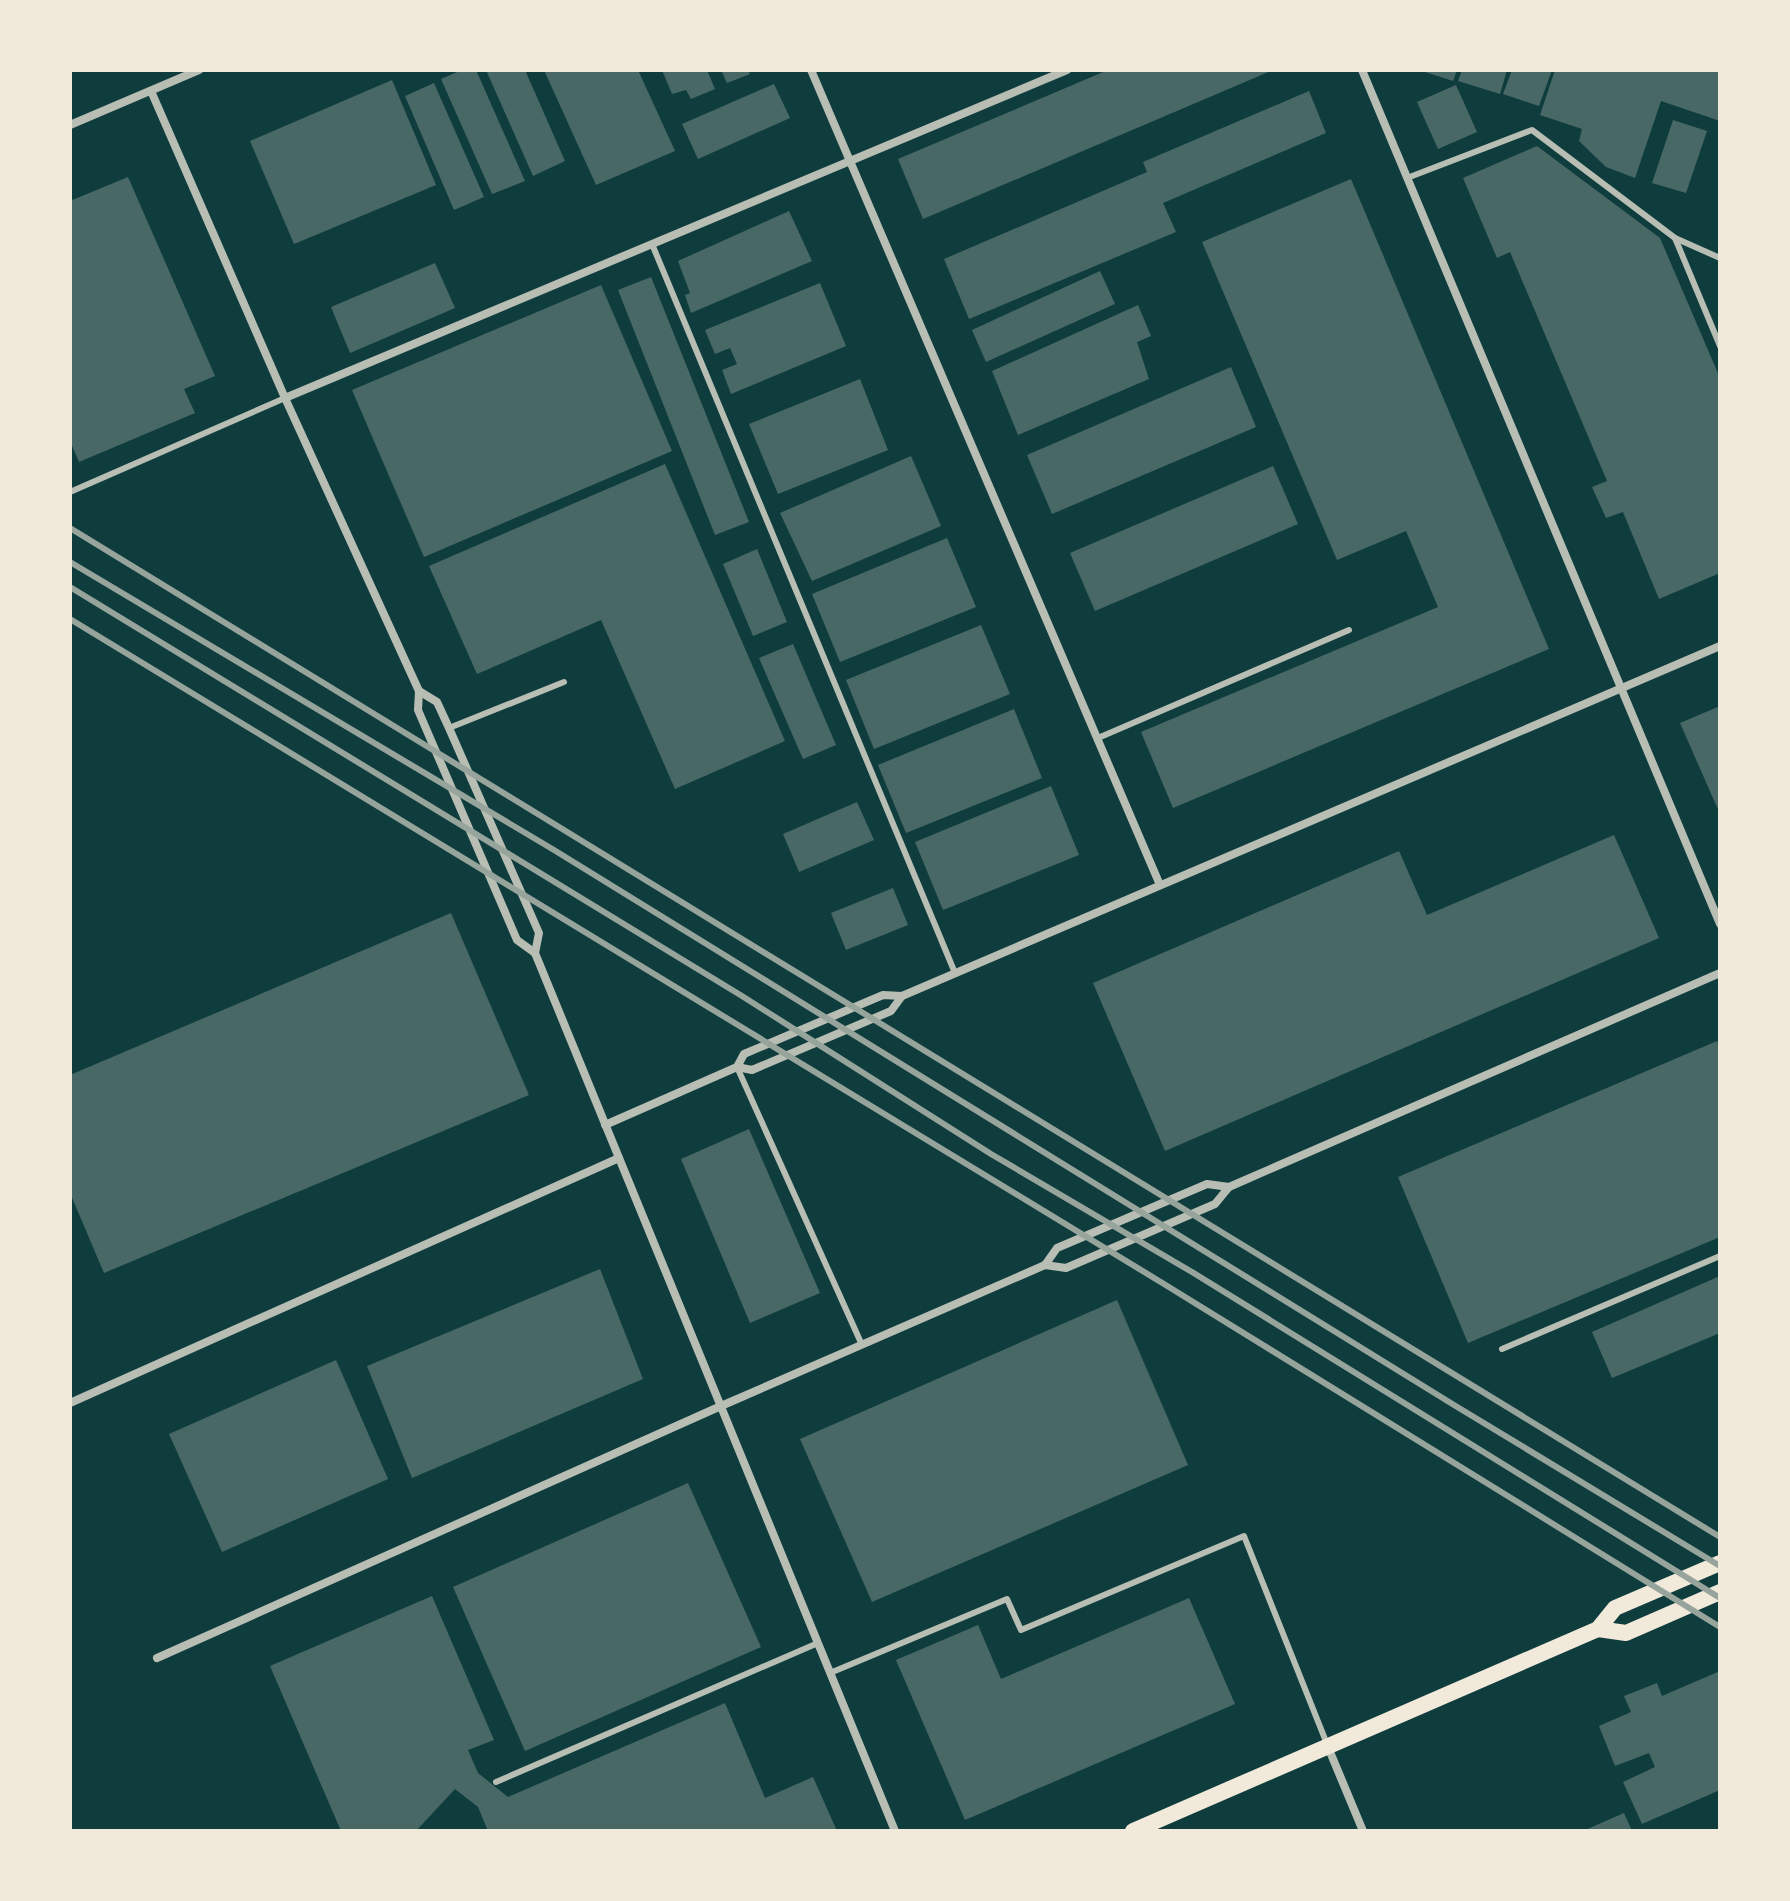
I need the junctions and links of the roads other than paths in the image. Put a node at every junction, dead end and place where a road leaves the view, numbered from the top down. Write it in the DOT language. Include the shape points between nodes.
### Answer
graph roads {
  1 [pos="199,70"];
  2 [pos="811,70"];
  3 [pos="1067,70"];
  4 [pos="1362,70"];
  5 [pos="151,91"];
  6 [pos="70,125"];
  7 [pos="851,161"];
  8 [pos="1407,178"];
  9 [pos="1675,238"];
  10 [pos="652,244"];
  11 [pos="1720,258"];
  12 [pos="1720,346"];
  13 [pos="285,398"];
  14 [pos="70,492"];
  15 [pos="1349,630"];
  16 [pos="1720,646"];
  17 [pos="564,682"];
  18 [pos="1621,688"];
  19 [pos="419,691"];
  20 [pos="449,728"];
  21 [pos="1098,738"];
  22 [pos="1160,885"];
  23 [pos="1720,924"];
  24 [pos="535,953"];
  25 [pos="955,973"];
  26 [pos="1720,973"];
  27 [pos="902,996"];
  28 [pos="737,1067"];
  29 [pos="605,1125"];
  30 [pos="619,1158"];
  31 [pos="1229,1187"];
  32 [pos="1720,1256"];
  33 [pos="1045,1265"];
  34 [pos="862,1345"];
  35 [pos="1502,1349"];
  36 [pos="70,1403"];
  37 [pos="721,1406"];
  38 [pos="1720,1563"];
  39 [pos="1720,1592"];
  40 [pos="1598,1629"];
  41 [pos="818,1643"];
  42 [pos="157,1658"];
  43 [pos="830,1673"];
  44 [pos="1328,1747"];
  45 [pos="496,1782"];
  46 [pos="895,1831"];
  47 [pos="1133,1831"];
  48 [pos="1363,1831"];
  1 -- 5 [label="street"];
  2 -- 7 [label="street"];
  3 -- 7 [label="street"];
  4 -- 8 [label="street"];
  5 -- 6 [label="street"];
  5 -- 13 [label="street"];
  7 -- 10 [label="street"];
  7 -- 21 [label="street"];
  8 -- 9 [label="lane" via="1532,130"];
  8 -- 18 [label="street"];
  9 -- 11 [label="lane"];
  9 -- 12 [label="lane"];
  10 -- 13 [label="street"];
  10 -- 25 [label="lane"];
  13 -- 14 [label="lane"];
  13 -- 19 [label="street"];
  15 -- 21 [label="lane"];
  16 -- 18 [label="street"];
  17 -- 20 [label="lane"];
  18 -- 22 [label="street"];
  18 -- 23 [label="street"];
  19 -- 20 [label="street" via="437,702"];
  19 -- 24 [label="street" via="418,710 517,940"];
  20 -- 24 [label="street" via="539,933"];
  21 -- 22 [label="street"];
  22 -- 25 [label="street"];
  24 -- 29 [label="street"];
  25 -- 27 [label="street"];
  26 -- 31 [label="street"];
  27 -- 28 [label="street" via="883,995 744,1054"];
  27 -- 28 [label="street" via="891,1011 808,1047 752,1070"];
  28 -- 29 [label="street"];
  28 -- 34 [label="lane"];
  29 -- 30 [label="street"];
  30 -- 36 [label="street"];
  30 -- 37 [label="street"];
  31 -- 33 [label="street" via="1215,1204 1066,1268"];
  31 -- 33 [label="street" via="1207,1184 1057,1248"];
  32 -- 35 [label="lane"];
  33 -- 34 [label="street"];
  34 -- 37 [label="street"];
  37 -- 41 [label="street"];
  37 -- 42 [label="street"];
  38 -- 40 [label="main road" via="1615,1608"];
  39 -- 40 [label="main road" via="1626,1633"];
  40 -- 44 [label="main road"];
  41 -- 43 [label="street"];
  41 -- 45 [label="lane"];
  43 -- 44 [label="lane" via="1007,1599 1021,1630 1244,1536"];
  43 -- 46 [label="street"];
  44 -- 47 [label="main road"];
  44 -- 48 [label="street"];
}
